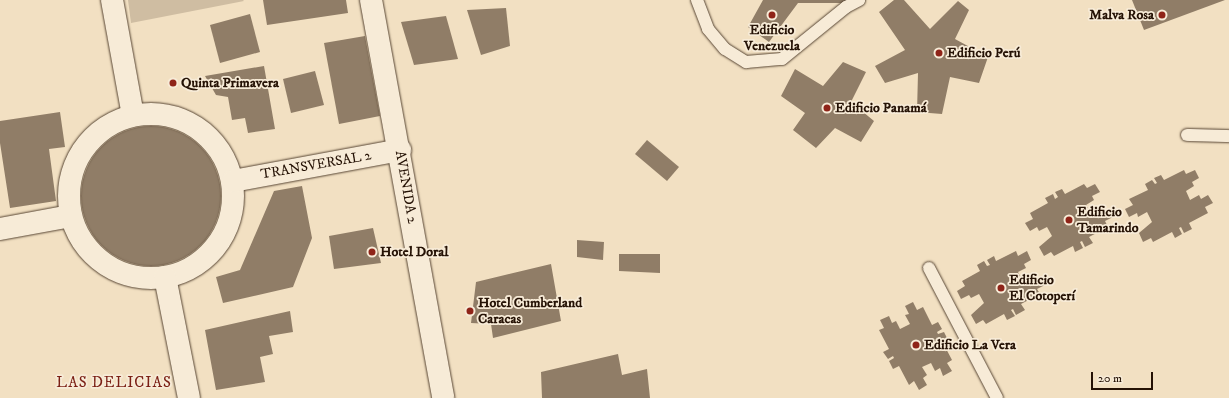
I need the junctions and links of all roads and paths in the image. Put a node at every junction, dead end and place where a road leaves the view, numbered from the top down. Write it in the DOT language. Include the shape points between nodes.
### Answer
graph roads {
  1 [pos="112,0"];
  2 [pos="371,0"];
  3 [pos="697,0"];
  4 [pos="859,0"];
  5 [pos="133,115"];
  6 [pos="1187,135"];
  7 [pos="1229,136"];
  8 [pos="400,150"];
  9 [pos="233,181"];
  10 [pos="70,216"];
  11 [pos="0,229"];
  12 [pos="929,268"];
  13 [pos="165,277"];
  14 [pos="188,398"];
  15 [pos="443,398"];
  16 [pos="997,398"];
  1 -- 5 [label="street"];
  2 -- 8 [label="street, AVENIDA 2"];
  3 -- 4 [label="lane" via="708,29 725,49 746,62 782,59 846,7"];
  5 -- 9 [label="street" via="155,113 177,117 197,126 214,141 226,159"];
  5 -- 10 [label="street" via="108,124 88,142 74,164 68,190"];
  6 -- 7 [label="lane"];
  8 -- 9 [label="street, TRANSVERSAL 2"];
  8 -- 15 [label="street, AVENIDA 2"];
  9 -- 13 [label="street" via="234,202 229,223 219,243 205,259"];
  10 -- 11 [label="street"];
  10 -- 13 [label="street" via="82,241 105,265 131,275"];
  12 -- 16 [label="lane"];
  13 -- 14 [label="street"];
}
